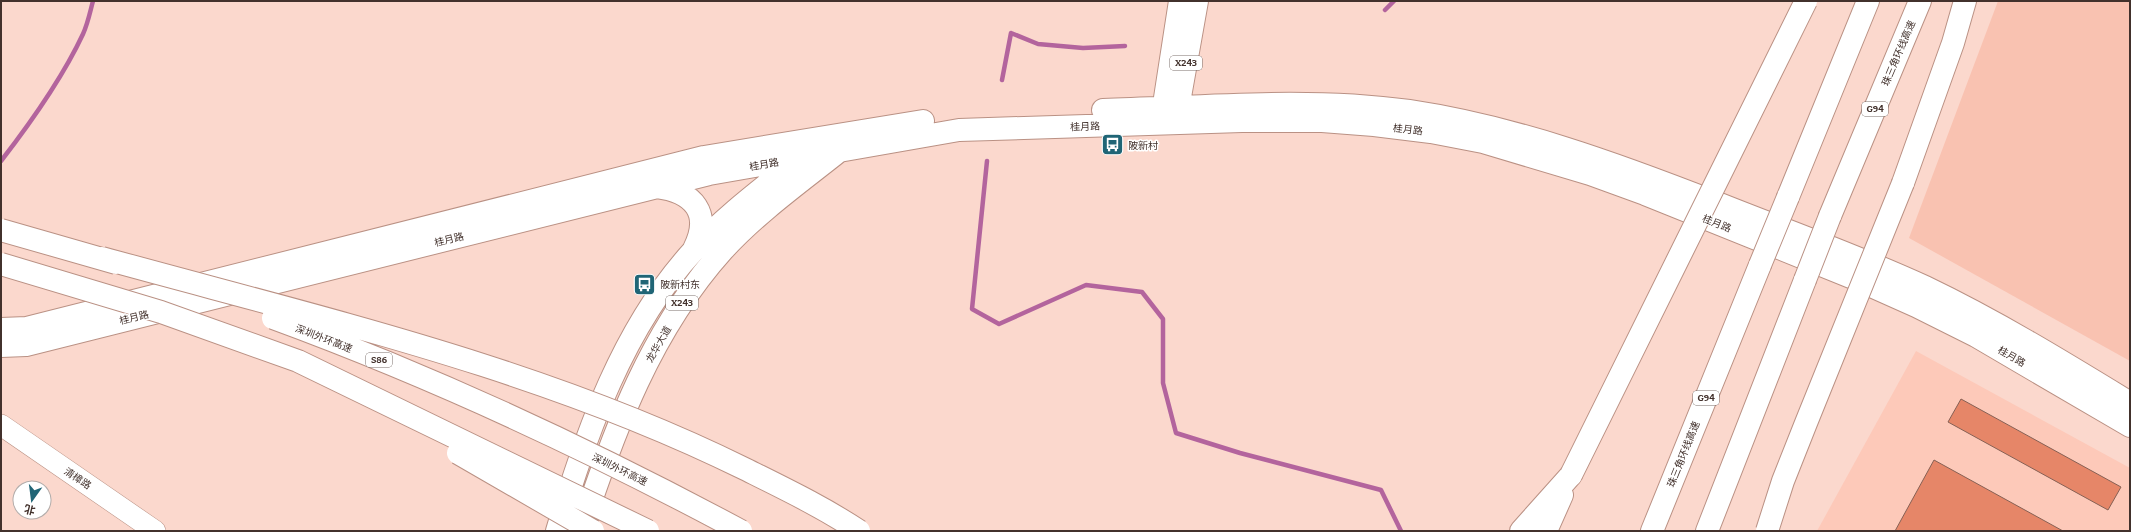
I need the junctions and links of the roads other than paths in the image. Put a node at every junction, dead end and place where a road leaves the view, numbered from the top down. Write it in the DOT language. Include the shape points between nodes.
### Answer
graph roads {
  1 [pos="1180,1"];
  2 [pos="1196,1"];
  3 [pos="1806,1"];
  4 [pos="1868,1"];
  5 [pos="1920,1"];
  6 [pos="1965,1"];
  7 [pos="1170,113"];
  8 [pos="864,131"];
  9 [pos="832,144"];
  10 [pos="801,158"];
  11 [pos="655,187"];
  12 [pos="1,230"];
  13 [pos="693,251"];
  14 [pos="102,258"];
  15 [pos="1,264"];
  16 [pos="1,329"];
  17 [pos="1,346"];
  18 [pos="298,361"];
  19 [pos="1759,394"];
  20 [pos="2130,403"];
  21 [pos="1,425"];
  22 [pos="2130,426"];
  23 [pos="1571,475"];
  24 [pos="155,531"];
  25 [pos="557,531"];
  26 [pos="581,531"];
  27 [pos="593,531"];
  28 [pos="648,531"];
  29 [pos="741,531"];
  30 [pos="859,531"];
  31 [pos="1521,531"];
  32 [pos="1546,531"];
  33 [pos="1652,531"];
  34 [pos="1707,531"];
  35 [pos="1724,531"];
  36 [pos="1767,531"];
  1 -- 7 [label="main road, X243"];
  2 -- 7 [label="main road, X243"];
  3 -- 23 [label="main road, bridge"];
  4 -- 33 [label="main road, 珠三角环线高速 / G94, bridge"];
  5 -- 19 [label="main road, 珠三角环线高速 / G94, bridge"];
  6 -- 36 [label="main road, bridge" via="1953,43 1903,183 1783,481"];
  7 -- 8 [label="main road, 桂月路" via="959,115"];
  7 -- 9 [label="main road, 桂月路" via="959,130"];
  7 -- 20 [label="main road, 桂月路" via="1255,105 1363,107 1459,120 1558,145 1622,166 1925,287 2037,347"];
  7 -- 22 [label="main road, 桂月路" via="1374,125 1430,132 1532,155 1652,197 1916,306 1976,336"];
  8 -- 9 [label="main road, 龙华大道 / X243"];
  9 -- 10 [label="main road, 桂月路"];
  9 -- 16 [label="main road, 桂月路" via="704,157 27,328"];
  9 -- 26 [label="main road, 龙华大道 / X243" via="724,250 681,305 635,385"];
  10 -- 11 [label="main road, 桂月路" via="709,174"];
  10 -- 13 [label="main road, X243" via="724,220"];
  11 -- 13 [label="main road" via="684,195 696,205 702,217 702,229"];
  11 -- 17 [label="main road, 桂月路" via="26,345"];
  12 -- 14 [label="main road, 深圳外环高速 / S86, bridge"];
  13 -- 25 [label="main road, X243" via="648,312 622,358 605,394"];
  14 -- 29 [label="main road, 深圳外环高速 / S86, bridge" via="281,321 449,389 621,469"];
  14 -- 30 [label="main road, bridge" via="454,355 588,400 718,456 781,487"];
  15 -- 18 [label="main road, bridge" via="161,312"];
  18 -- 27 [label="main road, bridge"];
  18 -- 28 [label="main road, bridge"];
  19 -- 34 [label="main road, G94"];
  19 -- 35 [label="main road"];
  21 -- 24 [label="street, 清樟路"];
  23 -- 31 [label="main road"];
  23 -- 32 [label="main road"];
}
